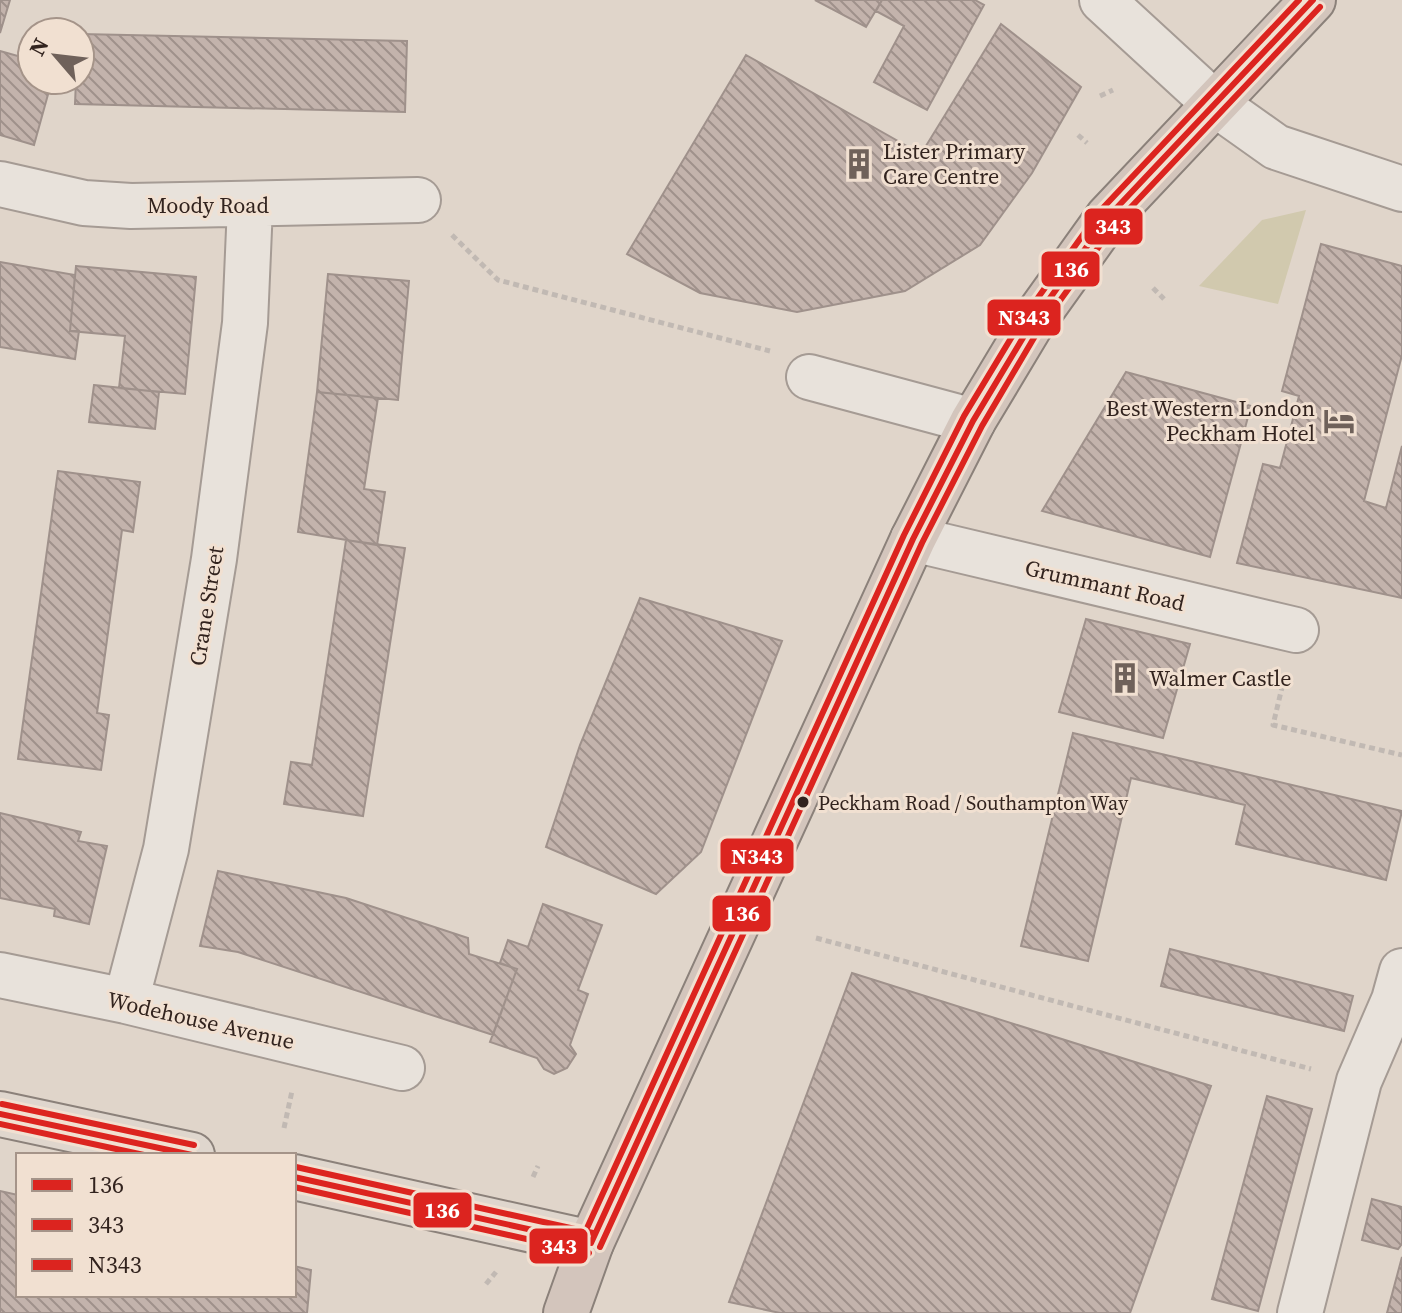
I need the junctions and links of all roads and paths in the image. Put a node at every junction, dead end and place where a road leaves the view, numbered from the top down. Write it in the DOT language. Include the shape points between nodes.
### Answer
graph roads {
  1 [pos="1102,0"];
  2 [pos="1313,0"];
  3 [pos="1113,90"];
  4 [pos="1100,96"];
  5 [pos="1214,103"];
  6 [pos="1078,135"];
  7 [pos="1087,143"];
  8 [pos="0,184"];
  9 [pos="1402,189"];
  10 [pos="418,200"];
  11 [pos="250,206"];
  12 [pos="1153,288"];
  13 [pos="1164,299"];
  14 [pos="809,377"];
  15 [pos="973,421"];
  16 [pos="913,539"];
  17 [pos="1296,630"];
  18 [pos="1402,755"];
  19 [pos="816,938"];
  20 [pos="1402,971"];
  21 [pos="0,975"];
  22 [pos="126,1001"];
  23 [pos="303,1044"];
  24 [pos="402,1068"];
  25 [pos="1359,1081"];
  26 [pos="0,1114"];
  27 [pos="183,1153"];
  28 [pos="288,1153"];
  29 [pos="296,1161"];
  30 [pos="538,1166"];
  31 [pos="533,1177"];
  32 [pos="591,1243"];
  33 [pos="497,1271"];
  34 [pos="486,1284"];
  35 [pos="566,1313"];
  36 [pos="1300,1313"];
  1 -- 5 [label="street"];
  2 -- 5 [label="highway"];
  3 -- 4 [label="path"];
  5 -- 9 [label="street" via="1276,147"];
  5 -- 15 [label="highway" via="1108,217 1030,326"];
  6 -- 7 [label="path"];
  8 -- 11 [label="street, Moody Road" via="84,203"];
  10 -- 11 [label="street, Moody Road"];
  10 -- 14 [label="path" via="498,280 776,353"];
  11 -- 22 [label="street, Crane Street" via="245,323 214,559 166,849"];
  12 -- 13 [label="path"];
  14 -- 15 [label="street"];
  15 -- 16 [label="highway"];
  16 -- 17 [label="street, Grummant Road"];
  16 -- 32 [label="highway"];
  17 -- 18 [label="path" via="1273,725"];
  19 -- 25 [label="path"];
  20 -- 25 [label="street"];
  21 -- 22 [label="street, Wodehouse Avenue"];
  22 -- 23 [label="street, Wodehouse Avenue"];
  23 -- 24 [label="street, Wodehouse Avenue"];
  23 -- 28 [label="path"];
  25 -- 36 [label="street"];
  26 -- 27 [label="main road"];
  29 -- 32 [label="main road"];
  30 -- 31 [label="path"];
  32 -- 35 [label="highway"];
  33 -- 34 [label="path"];
}
